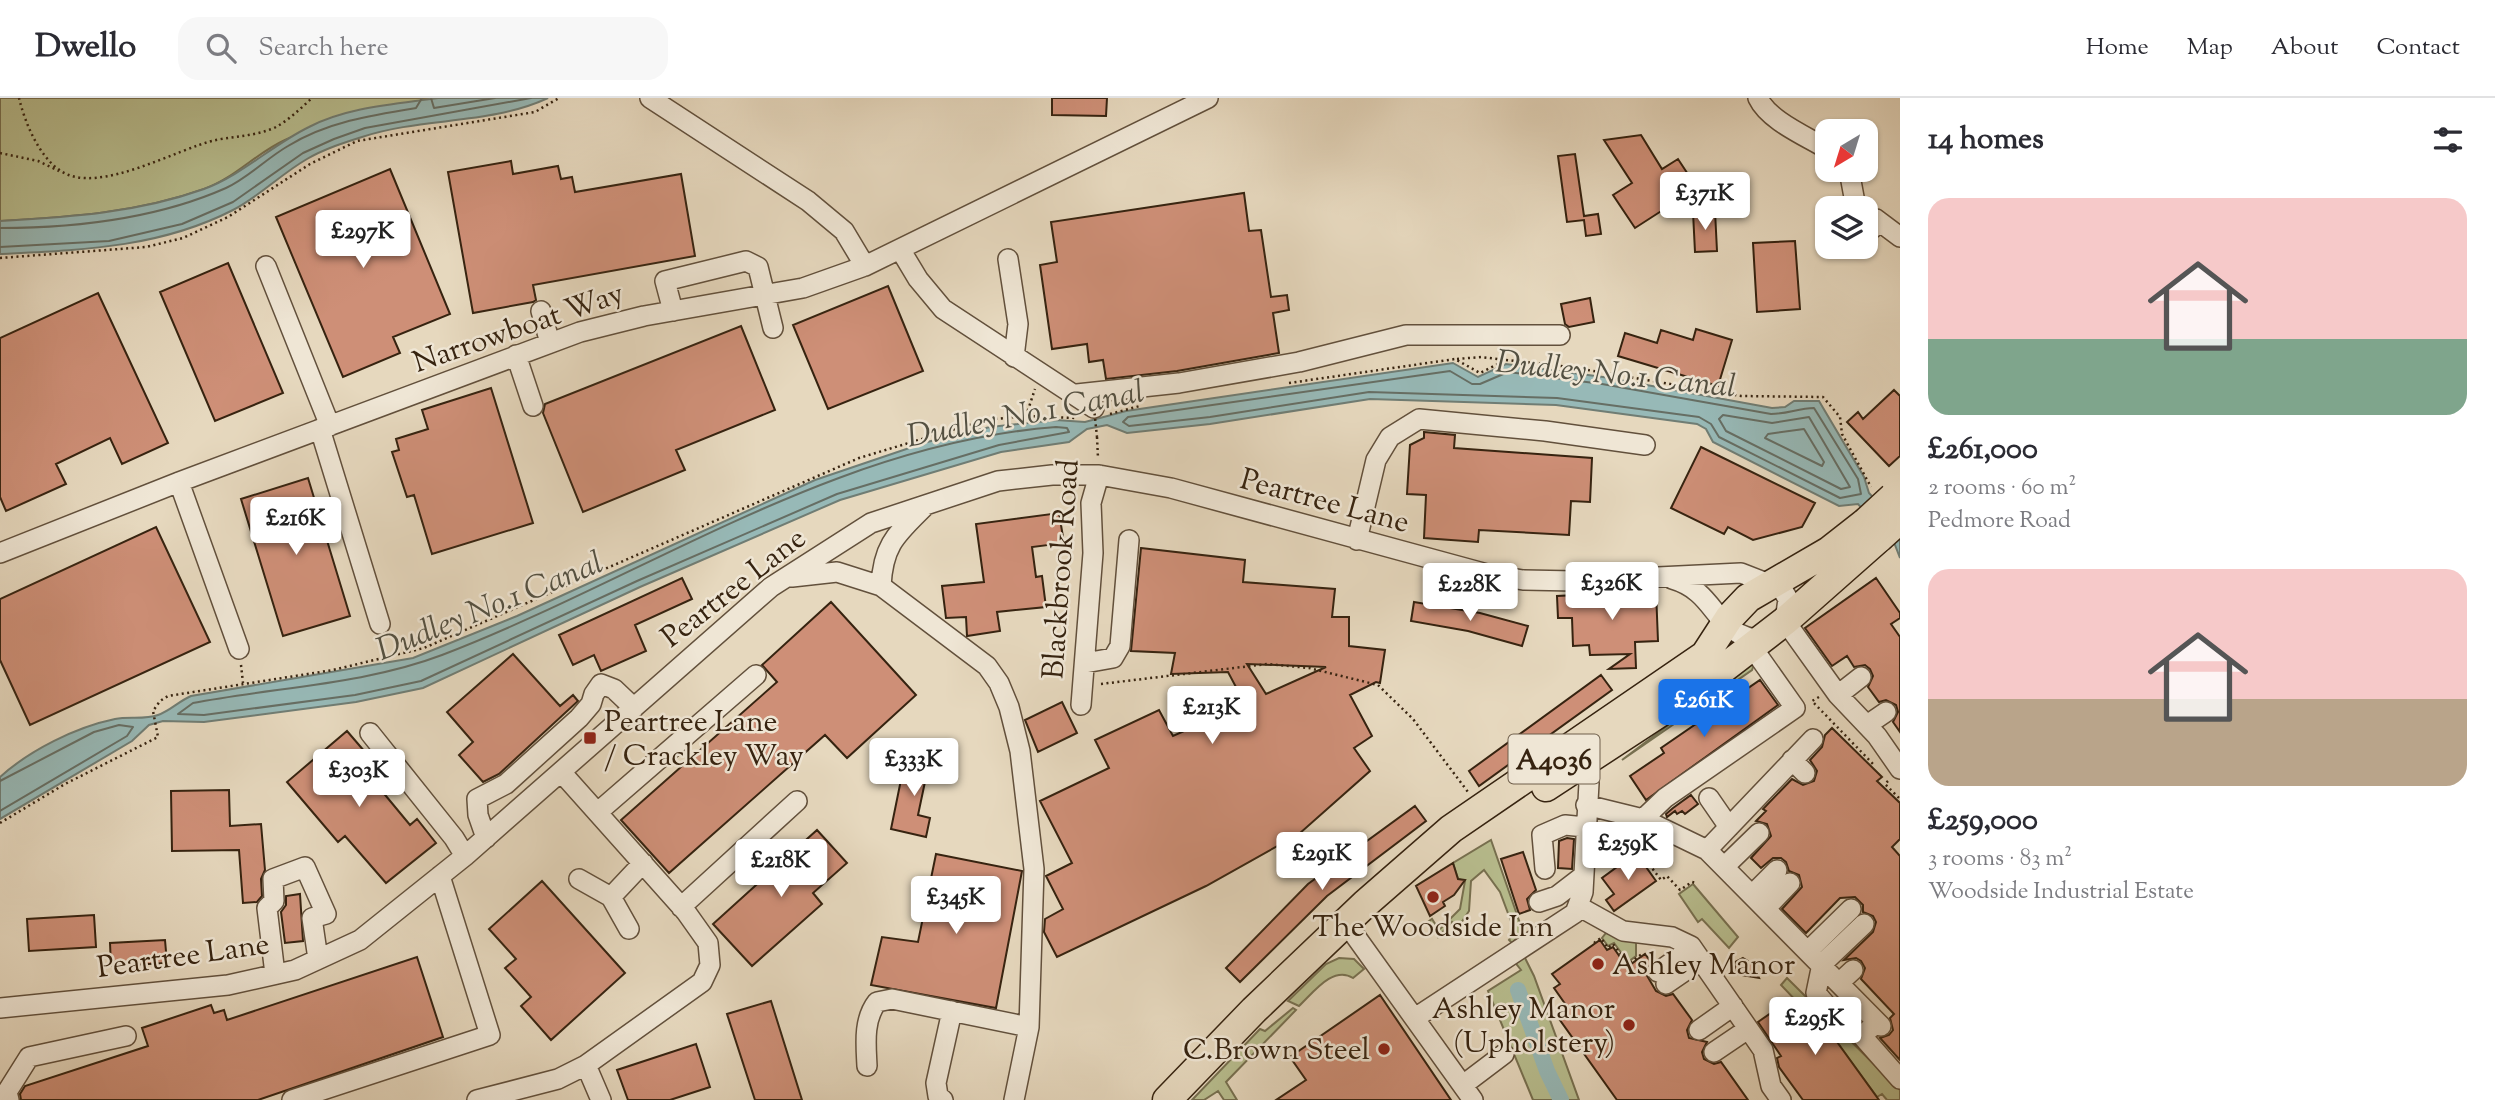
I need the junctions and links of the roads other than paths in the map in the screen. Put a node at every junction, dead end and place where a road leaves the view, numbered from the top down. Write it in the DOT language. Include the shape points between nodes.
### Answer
graph roads {
  1 [pos="650,98"];
  2 [pos="1208,98"];
  3 [pos="1758,98"];
  4 [pos="1815,141"];
  5 [pos="1878,220"];
  6 [pos="1900,237"];
  7 [pos="900,249"];
  8 [pos="1008,259"];
  9 [pos="267,266"];
  10 [pos="865,266"];
  11 [pos="716,269"];
  12 [pos="763,295"];
  13 [pos="721,302"];
  14 [pos="541,311"];
  15 [pos="673,311"];
  16 [pos="773,328"];
  17 [pos="1560,335"];
  18 [pos="550,343"];
  19 [pos="516,355"];
  20 [pos="1014,357"];
  21 [pos="1077,394"];
  22 [pos="533,406"];
  23 [pos="1094,408"];
  24 [pos="325,427"];
  25 [pos="1645,445"];
  26 [pos="1099,475"];
  27 [pos="179,482"];
  28 [pos="1891,499"];
  29 [pos="929,503"];
  30 [pos="1872,530"];
  31 [pos="1129,540"];
  32 [pos="1357,540"];
  33 [pos="0,553"];
  34 [pos="788,577"];
  35 [pos="1667,578"];
  36 [pos="1769,583"];
  37 [pos="881,586"];
  38 [pos="380,624"];
  39 [pos="1725,625"];
  40 [pos="1769,634"];
  41 [pos="239,649"];
  42 [pos="1085,669"];
  43 [pos="756,675"];
  44 [pos="1861,677"];
  45 [pos="1838,695"];
  46 [pos="1081,705"];
  47 [pos="634,708"];
  48 [pos="1886,712"];
  49 [pos="1867,725"];
  50 [pos="370,733"];
  51 [pos="1813,739"];
  52 [pos="1566,767"];
  53 [pos="1900,769"];
  54 [pos="562,773"];
  55 [pos="1709,798"];
  56 [pos="797,801"];
  57 [pos="1586,805"];
  58 [pos="1763,808"];
  59 [pos="598,812"];
  60 [pos="1643,819"];
  61 [pos="1585,827"];
  62 [pos="1759,833"];
  63 [pos="486,838"];
  64 [pos="1718,838"];
  65 [pos="465,856"];
  66 [pos="643,863"];
  67 [pos="1724,867"];
  68 [pos="1545,869"];
  69 [pos="440,876"];
  70 [pos="1583,876"];
  71 [pos="1784,877"];
  72 [pos="579,878"];
  73 [pos="611,897"];
  74 [pos="1759,901"];
  75 [pos="1539,902"];
  76 [pos="681,906"];
  77 [pos="1578,906"];
  78 [pos="1346,923"];
  79 [pos="629,929"];
  80 [pos="1697,954"];
  81 [pos="1815,957"];
  82 [pos="318,959"];
  83 [pos="275,974"];
  84 [pos="1662,978"];
  85 [pos="1402,999"];
  86 [pos="1733,1006"];
  87 [pos="0,1008"];
  88 [pos="952,1011"];
  89 [pos="1833,1013"];
  90 [pos="1415,1018"];
  91 [pos="1029,1027"];
  92 [pos="1748,1029"];
  93 [pos="1699,1030"];
  94 [pos="126,1036"];
  95 [pos="1714,1052"];
  96 [pos="1504,1054"];
  97 [pos="586,1065"];
  98 [pos="867,1066"];
  99 [pos="1900,1079"];
  100 [pos="1465,1093"];
  101 [pos="9,1100"];
  102 [pos="292,1100"];
  103 [pos="477,1100"];
  104 [pos="601,1100"];
  105 [pos="943,1100"];
  106 [pos="1014,1100"];
  107 [pos="1167,1100"];
  108 [pos="1781,1100"];
  1 -- 10 [label="street" via="808,201 844,231"];
  2 -- 7 [label="street, Narrowboat Way"];
  3 -- 4 [label="street" via="1773,115"];
  5 -- 6 [label="street"];
  7 -- 10 [label="street, Narrowboat Way"];
  7 -- 20 [label="street" via="943,309"];
  8 -- 20 [label="street" via="1018,324"];
  9 -- 24 [label="street"];
  10 -- 12 [label="street, Narrowboat Way" via="803,288"];
  11 -- 12 [label="street" via="746,261 758,267"];
  11 -- 13 [label="street"];
  11 -- 15 [label="street" via="665,281"];
  12 -- 13 [label="street, Narrowboat Way"];
  12 -- 16 [label="street"];
  13 -- 15 [label="street, Narrowboat Way"];
  14 -- 18 [label="street"];
  15 -- 18 [label="street, Narrowboat Way"];
  17 -- 21 [label="street" via="1406,335 1299,362 1179,383"];
  18 -- 19 [label="street, Narrowboat Way"];
  19 -- 22 [label="street"];
  19 -- 24 [label="street, Narrowboat Way"];
  20 -- 21 [label="street"];
  21 -- 23 [label="street"];
  24 -- 27 [label="street, Narrowboat Way"];
  24 -- 38 [label="street"];
  25 -- 32 [label="street" via="1419,419 1390,437 1376,460"];
  26 -- 29 [label="street, Peartree Lane" via="998,481"];
  26 -- 32 [label="street, Peartree Lane" via="1171,488"];
  26 -- 42 [label="street, Blackbrook Road" via="1091,503 1093,553"];
  27 -- 33 [label="street, Narrowboat Way"];
  27 -- 41 [label="street"];
  28 -- 30 [label="highway, A4036, bridge"];
  29 -- 34 [label="street, Peartree Lane" via="871,523"];
  29 -- 37 [label="street" via="885,553"];
  30 -- 36 [label="highway, A4036"];
  30 -- 40 [label="highway, A4036" via="1823,588"];
  31 -- 42 [label="street" via="1120,646 1113,658"];
  32 -- 35 [label="street, Peartree Lane" via="1523,580"];
  34 -- 37 [label="street" via="837,572"];
  34 -- 47 [label="street, Peartree Lane" via="733,619"];
  35 -- 36 [label="street, Peartree Lane" via="1741,573"];
  35 -- 39 [label="street, Peartree Lane" via="1702,593"];
  36 -- 39 [label="highway, A4036" via="1738,607"];
  36 -- 40 [label="street" via="1782,589 1788,599"];
  37 -- 91 [label="street" via="987,666 1009,707 1020,751 1034,869"];
  39 -- 40 [label="street" via="1742,636"];
  39 -- 52 [label="highway, A4036" via="1704,655"];
  40 -- 45 [label="street"];
  40 -- 52 [label="highway, A4036" via="1702,685"];
  40 -- 60 [label="street" via="1782,698 1795,708 1684,779"];
  42 -- 46 [label="street, Blackbrook Road"];
  43 -- 59 [label="street"];
  44 -- 45 [label="street"];
  45 -- 49 [label="street"];
  47 -- 54 [label="street, Peartree Lane"];
  47 -- 63 [label="street" via="614,688 601,684 579,718 506,784 477,799"];
  48 -- 49 [label="street"];
  49 -- 53 [label="street"];
  50 -- 65 [label="street"];
  51 -- 64 [label="street" via="1799,766"];
  52 -- 57 [label="street" via="1589,783"];
  52 -- 78 [label="highway, A4036" via="1451,830"];
  54 -- 59 [label="street"];
  54 -- 63 [label="street, Peartree Lane"];
  55 -- 64 [label="street"];
  56 -- 76 [label="street"];
  57 -- 60 [label="street"];
  57 -- 61 [label="street"];
  58 -- 64 [label="street" via="1742,829"];
  59 -- 66 [label="street"];
  60 -- 64 [label="street"];
  61 -- 68 [label="street" via="1565,825 1542,835"];
  61 -- 70 [label="street"];
  62 -- 67 [label="street"];
  63 -- 65 [label="street, Peartree Lane"];
  64 -- 67 [label="street"];
  65 -- 69 [label="street, Peartree Lane"];
  66 -- 73 [label="street"];
  66 -- 76 [label="street"];
  67 -- 74 [label="street"];
  69 -- 82 [label="street, Peartree Lane" via="360,940"];
  69 -- 102 [label="street" via="490,1035"];
  70 -- 75 [label="street" via="1557,896"];
  70 -- 77 [label="street"];
  71 -- 74 [label="street"];
  72 -- 73 [label="street"];
  73 -- 79 [label="street"];
  74 -- 81 [label="street"];
  76 -- 97 [label="street" via="708,943 710,965 702,982"];
  77 -- 80 [label="street" via="1623,931 1672,937"];
  77 -- 90 [label="street" via="1575,913"];
  78 -- 85 [label="street"];
  78 -- 107 [label="highway, A4036"];
  80 -- 84 [label="street"];
  80 -- 86 [label="street"];
  81 -- 81 [label="street" via="1828,921 1858,917"];
  81 -- 89 [label="street" via="1816,993"];
  81 -- 99 [label="street" via="1846,976 1879,1024 1862,1036"];
  82 -- 83 [label="street, Peartree Lane"];
  82 -- 83 [label="street" via="312,918 326,914 305,867 273,879 274,901 267,908"];
  83 -- 87 [label="street, Peartree Lane" via="228,985"];
  85 -- 90 [label="street"];
  85 -- 100 [label="street" via="1403,1012 1449,1079"];
  86 -- 92 [label="street"];
  86 -- 93 [label="street"];
  88 -- 91 [label="street"];
  88 -- 98 [label="street" via="892,999 877,1002 871,1010 866,1040"];
  88 -- 105 [label="street" via="936,1083"];
  90 -- 100 [label="street"];
  91 -- 106 [label="street"];
  92 -- 95 [label="street"];
  92 -- 108 [label="street" via="1767,1047 1771,1086"];
  94 -- 101 [label="street" via="29,1057 7,1092"];
  96 -- 100 [label="street"];
  97 -- 103 [label="street" via="558,1079"];
  97 -- 104 [label="street"];
}
